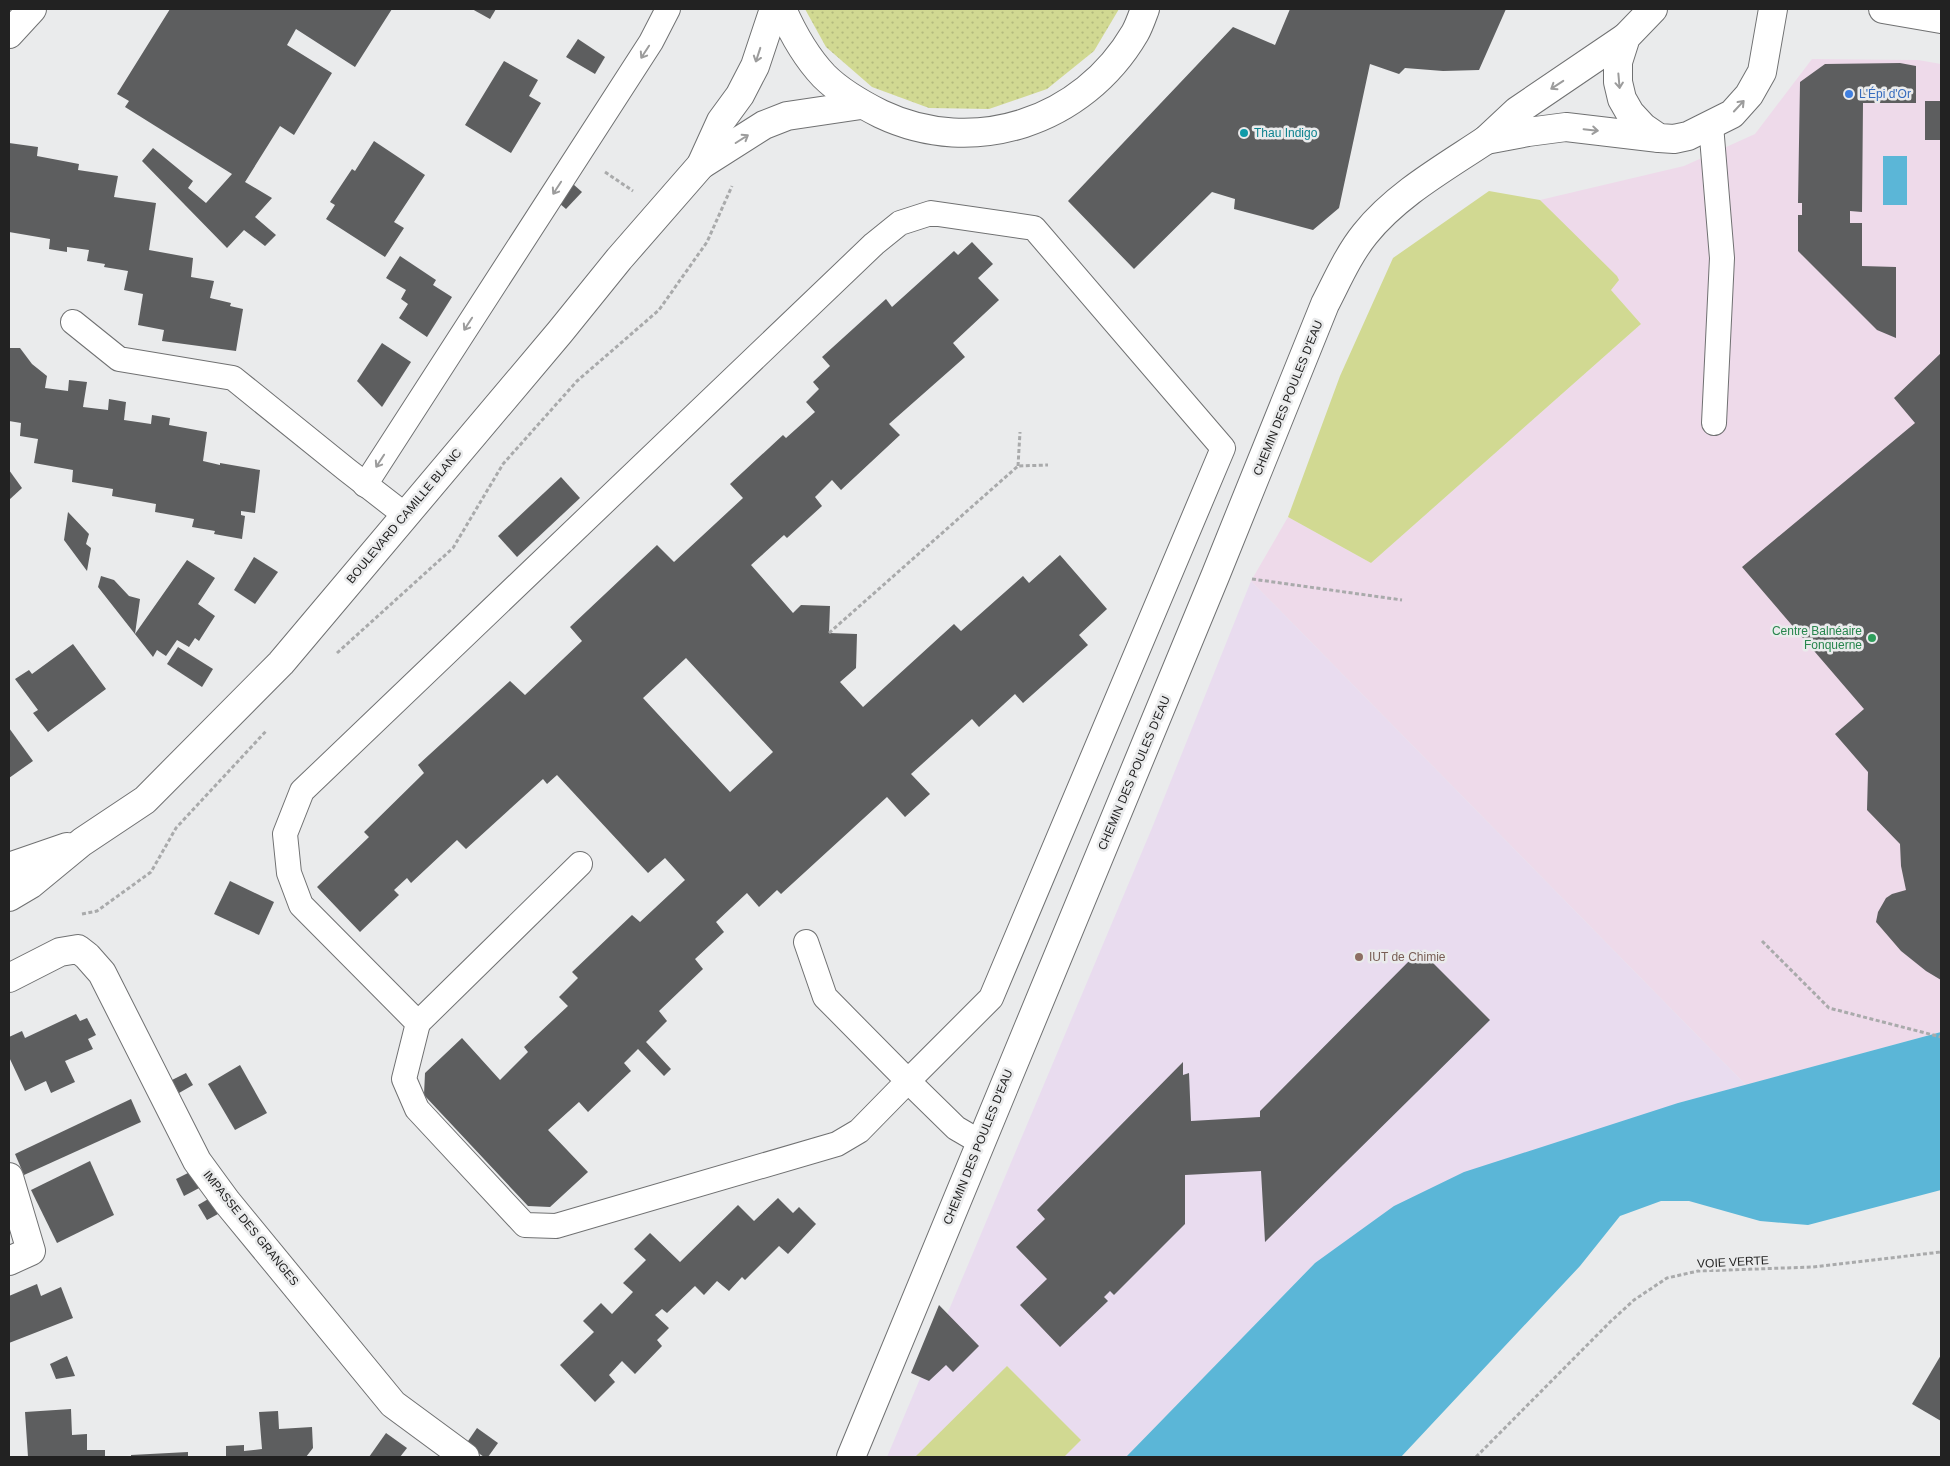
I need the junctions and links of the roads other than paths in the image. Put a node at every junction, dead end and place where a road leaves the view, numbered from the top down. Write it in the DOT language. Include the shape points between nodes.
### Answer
graph roads {
  1 [pos="32,9"];
  2 [pos="668,9"];
  3 [pos="774,9"];
  4 [pos="782,9"];
  5 [pos="1145,9"];
  6 [pos="1652,9"];
  7 [pos="1773,9"];
  8 [pos="1883,9"];
  9 [pos="1941,19"];
  10 [pos="9,34"];
  11 [pos="1626,38"];
  12 [pos="861,105"];
  13 [pos="1711,125"];
  14 [pos="1659,138"];
  15 [pos="1486,140"];
  16 [pos="701,165"];
  17 [pos="73,322"];
  18 [pos="1714,423"];
  19 [pos="365,485"];
  20 [pos="405,515"];
  21 [pos="82,842"];
  22 [pos="580,864"];
  23 [pos="9,867"];
  24 [pos="9,897"];
  25 [pos="806,942"];
  26 [pos="9,978"];
  27 [pos="418,1023"];
  28 [pos="908,1081"];
  29 [pos="980,1142"];
  30 [pos="9,1177"];
  31 [pos="9,1261"];
  32 [pos="465,1457"];
  33 [pos="851,1457"];
  1 -- 10 [label="street"];
  2 -- 19 [label="lane, one-way" via="651,42"];
  3 -- 16 [label="street, BOULEVARD CAMILLE BLANC, one-way" via="755,66 740,96 721,121"];
  4 -- 12 [label="street" via="796,40 825,76"];
  5 -- 12 [label="street" via="1135,33 1109,69 1075,99 1035,120 992,132 947,133 902,124"];
  6 -- 11 [label="street, CHEMIN DES POULES D'EAU"];
  13 -- 7 [label="street, CHEMIN DES POULES D'EAU, one-way" via="1732,114 1749,95 1762,72"];
  8 -- 9 [label="street"];
  11 -- 14 [label="street, CHEMIN DES POULES D'EAU, one-way" via="1618,62 1622,99 1643,126"];
  11 -- 15 [label="street, CHEMIN DES POULES D'EAU, one-way" via="1517,111"];
  16 -- 12 [label="street, BOULEVARD CAMILLE BLANC, one-way" via="764,125 787,116"];
  13 -- 14 [label="street, CHEMIN DES POULES D'EAU" via="1688,136"];
  13 -- 18 [label="lane" via="1722,258"];
  15 -- 14 [label="street, CHEMIN DES POULES D'EAU, one-way" via="1566,128"];
  15 -- 29 [label="street, CHEMIN DES POULES D'EAU" via="1392,206 1365,234 1325,304"];
  16 -- 20 [label="street, BOULEVARD CAMILLE BLANC"];
  17 -- 19 [label="lane" via="118,359 233,378"];
  19 -- 20 [label="lane"];
  20 -- 21 [label="street, BOULEVARD CAMILLE BLANC" via="281,663 224,722 145,800"];
  21 -- 23 [label="street, BOULEVARD CAMILLE BLANC"];
  21 -- 24 [label="street, BOULEVARD CAMILLE BLANC" via="31,884"];
  22 -- 27 [label="lane"];
  25 -- 28 [label="lane" via="825,997"];
  26 -- 32 [label="street, IMPASSE DES GRANGES" via="60,952 78,949 87,956 102,973 197,1161 227,1202 393,1404"];
  27 -- 28 [label="lane" via="404,1079 417,1110 525,1225 556,1226 837,1144 859,1132"];
  27 -- 28 [label="lane" via="301,905 289,873 285,834 302,791 874,244 900,223 931,213 1034,228 1223,448 991,998"];
  28 -- 29 [label="lane" via="956,1128"];
  29 -- 33 [label="street, CHEMIN DES POULES D'EAU"];
  30 -- 31 [label="street" via="31,1251"];
}
